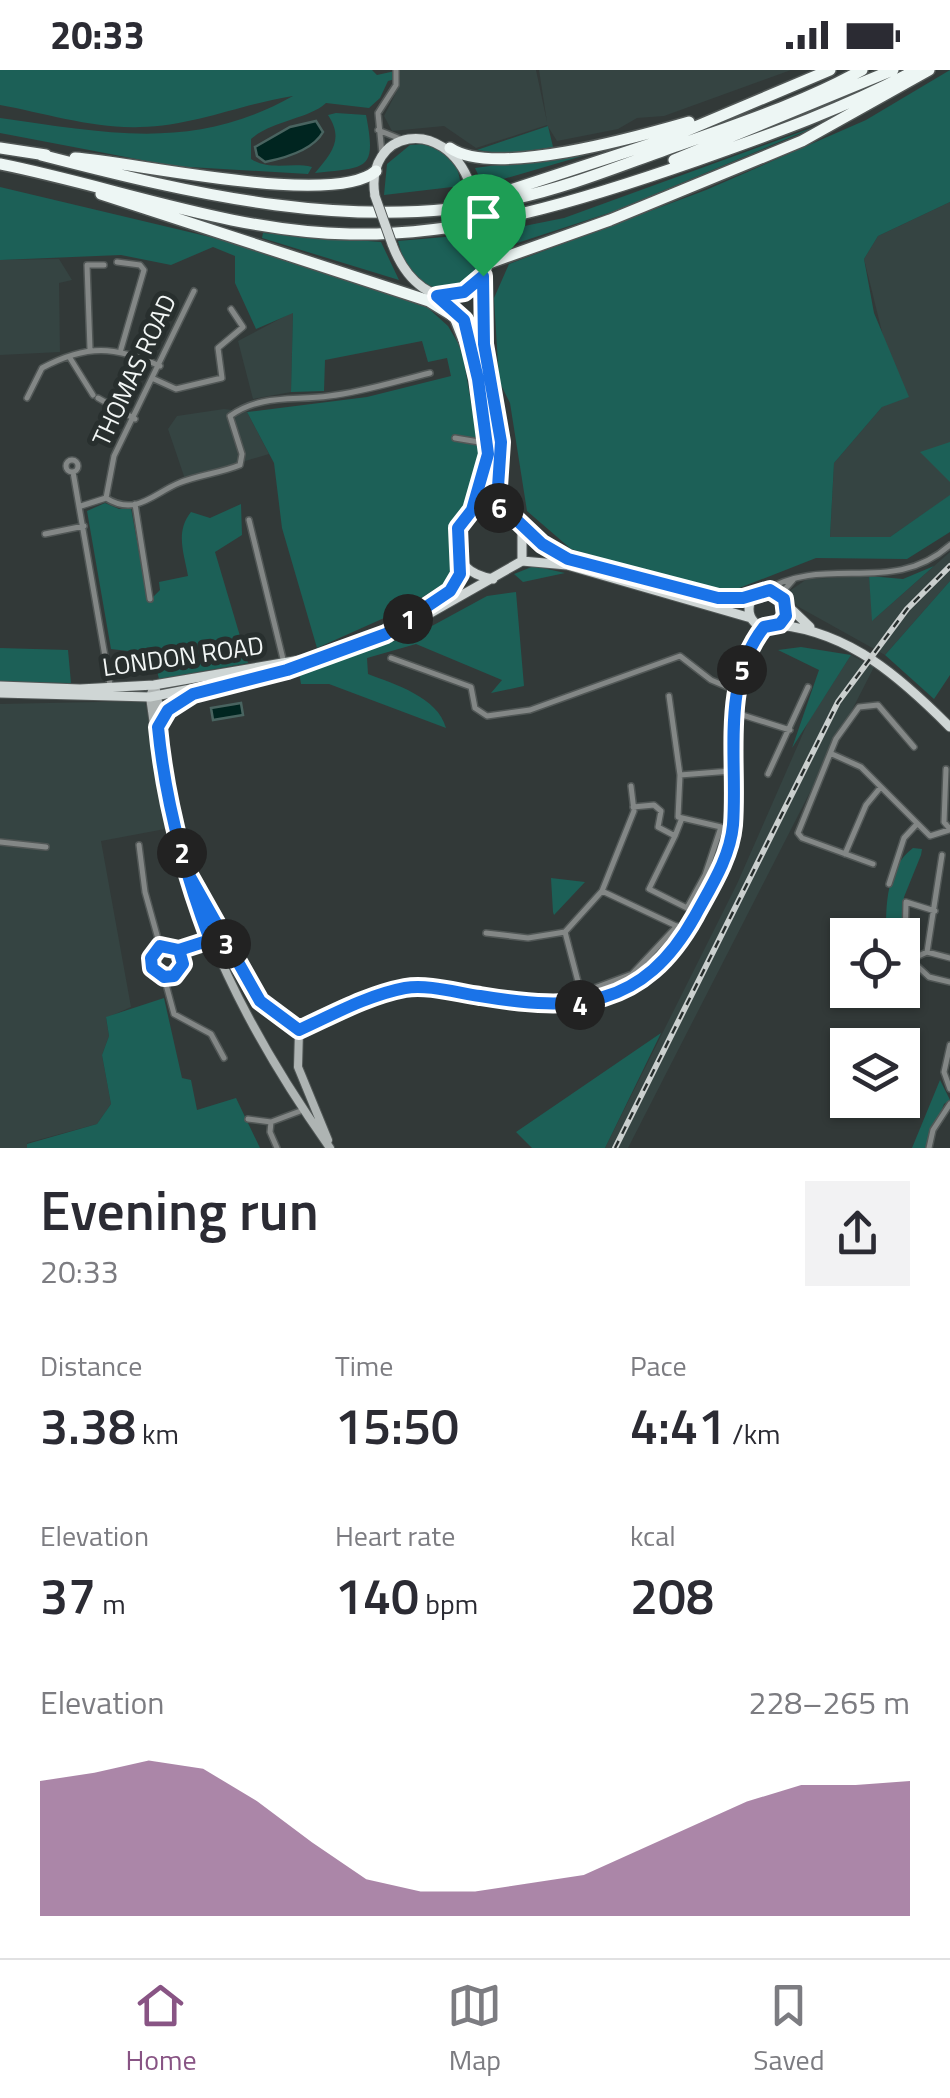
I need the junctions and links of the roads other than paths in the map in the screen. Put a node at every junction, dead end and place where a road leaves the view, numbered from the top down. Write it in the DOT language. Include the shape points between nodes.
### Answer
graph roads {
  1 [pos="396,70"];
  2 [pos="830,70"];
  3 [pos="862,70"];
  4 [pos="893,70"];
  5 [pos="916,70"];
  6 [pos="929,70"];
  7 [pos="797,85"];
  8 [pos="378,130"];
  9 [pos="404,140"];
  10 [pos="0,148"];
  11 [pos="450,148"];
  12 [pos="41,155"];
  13 [pos="382,157"];
  14 [pos="0,164"];
  15 [pos="26,169"];
  16 [pos="376,171"];
  17 [pos="458,206"];
  18 [pos="519,215"];
  19 [pos="117,262"];
  20 [pos="489,263"];
  21 [pos="104,265"];
  22 [pos="483,276"];
  23 [pos="396,288"];
  24 [pos="194,291"];
  25 [pos="432,295"];
  26 [pos="231,309"];
  27 [pos="121,349"];
  28 [pos="90,350"];
  29 [pos="70,358"];
  30 [pos="160,366"];
  31 [pos="476,368"];
  32 [pos="430,373"];
  33 [pos="154,380"];
  34 [pos="27,398"];
  35 [pos="135,419"];
  36 [pos="455,438"];
  37 [pos="488,444"];
  38 [pos="73,472"];
  39 [pos="106,498"];
  40 [pos="135,504"];
  41 [pos="81,506"];
  42 [pos="504,508"];
  43 [pos="472,510"];
  44 [pos="249,520"];
  45 [pos="522,523"];
  46 [pos="84,526"];
  47 [pos="45,534"];
  48 [pos="950,545"];
  49 [pos="522,562"];
  50 [pos="460,563"];
  51 [pos="804,574"];
  52 [pos="494,580"];
  53 [pos="759,593"];
  54 [pos="150,599"];
  55 [pos="786,602"];
  56 [pos="757,623"];
  57 [pos="780,624"];
  58 [pos="815,630"];
  59 [pos="386,634"];
  60 [pos="391,658"];
  61 [pos="285,666"];
  62 [pos="233,682"];
  63 [pos="808,687"];
  64 [pos="0,690"];
  65 [pos="737,691"];
  66 [pos="154,692"];
  67 [pos="113,693"];
  68 [pos="669,696"];
  69 [pos="736,713"];
  70 [pos="159,723"];
  71 [pos="950,727"];
  72 [pos="790,730"];
  73 [pos="914,747"];
  74 [pos="832,754"];
  75 [pos="731,767"];
  76 [pos="946,768"];
  77 [pos="768,774"];
  78 [pos="680,775"];
  79 [pos="948,777"];
  80 [pos="631,786"];
  81 [pos="880,788"];
  82 [pos="634,807"];
  83 [pos="680,817"];
  84 [pos="916,825"];
  85 [pos="950,830"];
  86 [pos="675,836"];
  87 [pos="0,842"];
  88 [pos="139,845"];
  89 [pos="46,847"];
  90 [pos="846,854"];
  91 [pos="942,855"];
  92 [pos="873,864"];
  93 [pos="189,875"];
  94 [pos="889,884"];
  95 [pos="602,891"];
  96 [pos="935,911"];
  97 [pos="906,918"];
  98 [pos="677,926"];
  99 [pos="687,931"];
  100 [pos="565,932"];
  101 [pos="486,933"];
  102 [pos="210,940"];
  103 [pos="160,946"];
  104 [pos="179,950"];
  105 [pos="926,952"];
  106 [pos="920,956"];
  107 [pos="950,958"];
  108 [pos="920,969"];
  109 [pos="164,977"];
  110 [pos="950,982"];
  111 [pos="299,1030"];
  112 [pos="950,1045"];
  113 [pos="224,1058"];
  114 [pos="950,1090"];
  115 [pos="950,1104"];
  116 [pos="303,1110"];
  117 [pos="248,1119"];
  118 [pos="271,1122"];
  119 [pos="278,1148"];
  120 [pos="331,1148"];
  121 [pos="929,1148"];
  1 -- 8 [label="street"];
  2 -- 7 [label="highway"];
  3 -- 17 [label="highway" via="750,119 557,188"];
  4 -- 18 [label="highway" via="613,184"];
  5 -- 18 [label="highway" via="750,142"];
  6 -- 20 [label="highway" via="802,140"];
  7 -- 11 [label="highway" via="606,144 493,160"];
  7 -- 17 [label="highway" via="669,138"];
  8 -- 9 [label="street"];
  8 -- 13 [label="street"];
  9 -- 11 [label="main road" via="430,139"];
  9 -- 13 [label="main road"];
  10 -- 12 [label="highway"];
  11 -- 20 [label="main road, bridge" via="488,234"];
  12 -- 16 [label="highway" via="291,183 350,182"];
  12 -- 17 [label="highway" via="244,201 373,212"];
  13 -- 16 [label="main road"];
  14 -- 15 [label="highway"];
  15 -- 18 [label="highway" via="192,211 348,234"];
  15 -- 23 [label="highway"];
  16 -- 25 [label="main road, bridge" via="375,196 392,244 407,276"];
  19 -- 27 [label="street" via="144,270"];
  20 -- 22 [label="main road"];
  21 -- 28 [label="street" via="86,265"];
  22 -- 25 [label="main road" via="464,292"];
  22 -- 42 [label="main road" via="484,344 501,442 498,487"];
  23 -- 25 [label="highway"];
  23 -- 31 [label="highway" via="454,317"];
  24 -- 30 [label="street, THOMAS ROAD"];
  25 -- 31 [label="main road" via="464,320"];
  26 -- 33 [label="street" via="243,327 218,348 222,378 176,389"];
  27 -- 28 [label="street"];
  27 -- 30 [label="street"];
  28 -- 29 [label="street"];
  29 -- 34 [label="street" via="42,368"];
  29 -- 35 [label="street" via="95,396"];
  30 -- 33 [label="street, THOMAS ROAD"];
  31 -- 37 [label="main road"];
  32 -- 40 [label="street" via="331,396 244,406 230,416 240,464"];
  33 -- 35 [label="street, THOMAS ROAD"];
  35 -- 39 [label="street, THOMAS ROAD" via="114,456"];
  36 -- 37 [label="street"];
  37 -- 43 [label="main road"];
  38 -- 41 [label="street"];
  39 -- 40 [label="street"];
  39 -- 41 [label="street"];
  40 -- 54 [label="street"];
  41 -- 46 [label="street"];
  42 -- 43 [label="main road"];
  42 -- 45 [label="main road"];
  43 -- 50 [label="main road" via="455,538"];
  44 -- 61 [label="street"];
  45 -- 49 [label="main road"];
  45 -- 53 [label="main road" via="568,559 718,598"];
  46 -- 47 [label="street"];
  46 -- 67 [label="street"];
  48 -- 51 [label="street" via="905,572"];
  49 -- 52 [label="main road"];
  49 -- 56 [label="main road" via="567,565"];
  50 -- 52 [label="main road"];
  50 -- 59 [label="main road, LONDON ROAD" via="450,591"];
  51 -- 53 [label="street"];
  51 -- 55 [label="street" via="787,584"];
  52 -- 59 [label="main road, LONDON ROAD"];
  53 -- 55 [label="main road"];
  53 -- 56 [label="main road"];
  55 -- 57 [label="main road"];
  55 -- 58 [label="main road"];
  56 -- 57 [label="main road"];
  56 -- 65 [label="street"];
  57 -- 58 [label="main road"];
  58 -- 71 [label="main road" via="878,662"];
  59 -- 61 [label="main road, LONDON ROAD"];
  60 -- 65 [label="street" via="471,688 476,708 486,716 530,710 680,656"];
  61 -- 62 [label="main road, LONDON ROAD"];
  61 -- 66 [label="main road, LONDON ROAD"];
  62 -- 66 [label="main road, LONDON ROAD"];
  62 -- 70 [label="main road" via="179,700"];
  63 -- 72 [label="street"];
  64 -- 67 [label="main road, LONDON ROAD"];
  65 -- 69 [label="street"];
  66 -- 67 [label="main road, LONDON ROAD"];
  66 -- 70 [label="main road"];
  68 -- 78 [label="street"];
  69 -- 72 [label="street"];
  69 -- 75 [label="street"];
  70 -- 93 [label="main road" via="166,796"];
  72 -- 77 [label="street"];
  73 -- 74 [label="street" via="872,703 849,716"];
  74 -- 81 [label="street" via="861,767"];
  74 -- 90 [label="street" via="798,836"];
  75 -- 78 [label="street"];
  75 -- 99 [label="street" via="728,851"];
  76 -- 79 [label="street"];
  78 -- 83 [label="street"];
  79 -- 85 [label="street" via="944,822"];
  80 -- 82 [label="street"];
  81 -- 84 [label="street"];
  81 -- 90 [label="street"];
  82 -- 86 [label="street" via="654,805 661,812 658,827"];
  82 -- 95 [label="street"];
  83 -- 86 [label="street"];
  83 -- 86 [label="street" via="721,827 686,908 649,888"];
  84 -- 85 [label="street" via="930,836"];
  84 -- 94 [label="street" via="904,838"];
  87 -- 89 [label="street"];
  88 -- 103 [label="street"];
  90 -- 92 [label="street"];
  91 -- 96 [label="street"];
  93 -- 102 [label="main road"];
  93 -- 111 [label="main road" via="260,1001"];
  95 -- 98 [label="street"];
  95 -- 100 [label="street"];
  96 -- 97 [label="street" via="906,902"];
  96 -- 105 [label="street"];
  98 -- 99 [label="street"];
  98 -- 100 [label="street" via="632,974 582,993"];
  99 -- 111 [label="street" via="648,976 582,1005 540,1006 408,987"];
  100 -- 101 [label="street" via="528,938"];
  102 -- 104 [label="street"];
  102 -- 116 [label="main road" via="262,1049"];
  103 -- 104 [label="street"];
  103 -- 109 [label="street" via="150,963"];
  104 -- 109 [label="street" via="181,969"];
  105 -- 106 [label="street"];
  105 -- 107 [label="street"];
  108 -- 110 [label="street"];
  109 -- 113 [label="street" via="174,1014 211,1034"];
  111 -- 120 [label="main road" via="298,1067"];
  112 -- 114 [label="street" via="944,1072"];
  115 -- 121 [label="street"];
  116 -- 118 [label="street"];
  116 -- 120 [label="main road"];
  117 -- 118 [label="street" via="260,1114"];
  118 -- 119 [label="street"];
}
